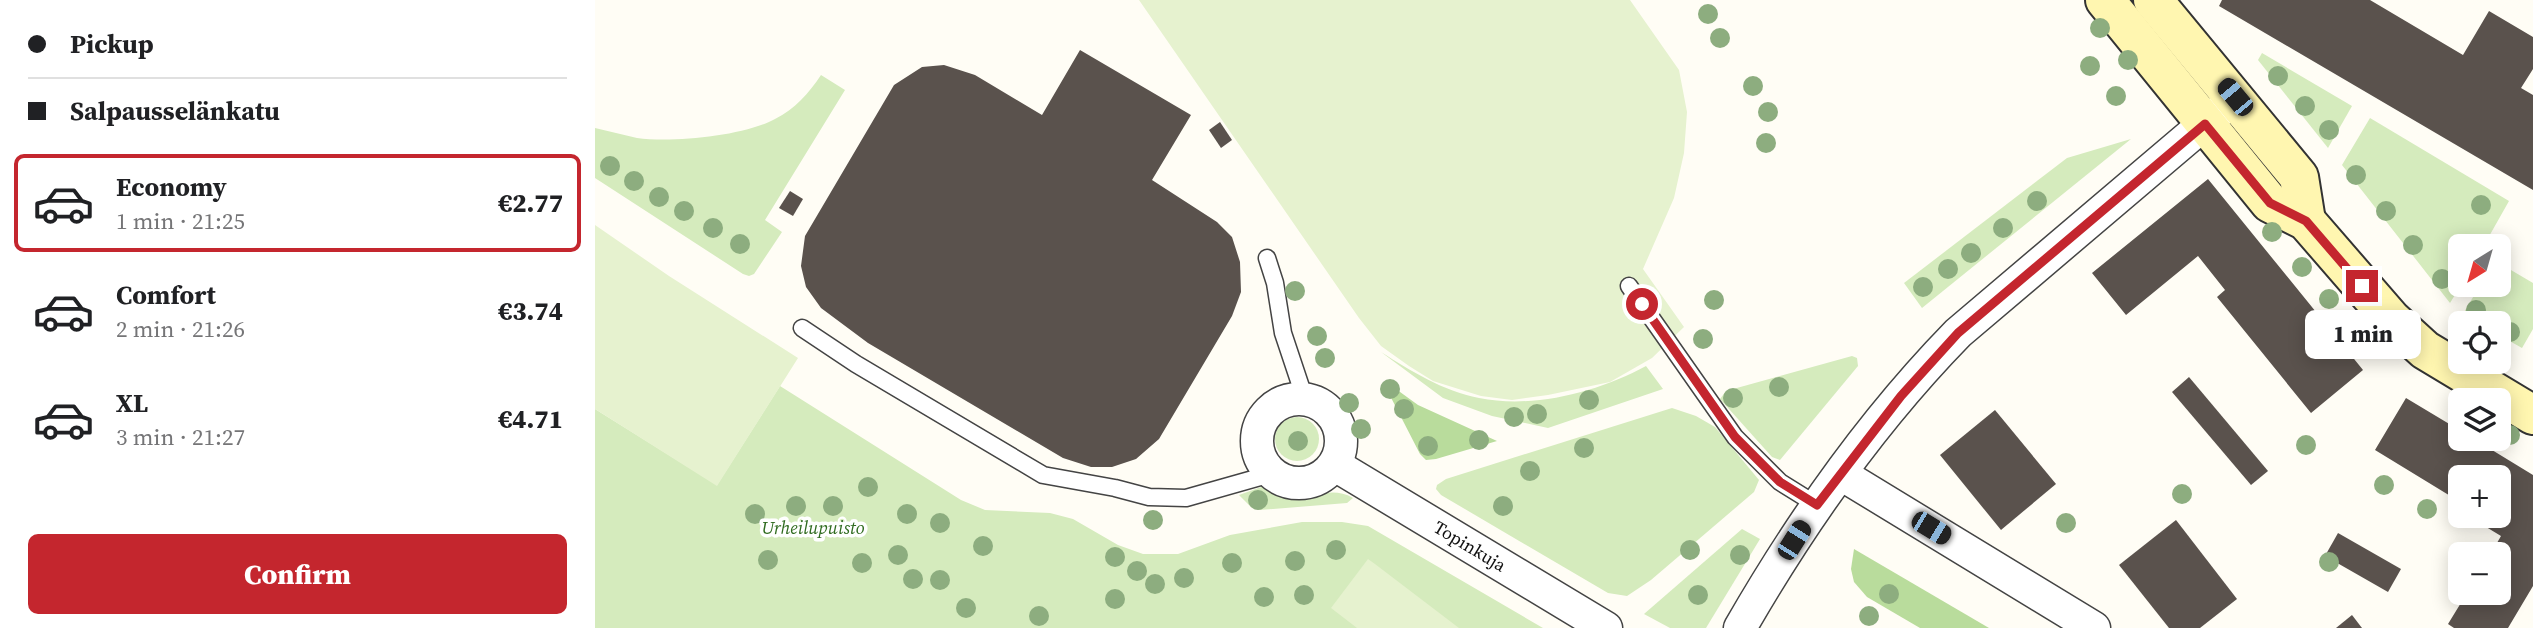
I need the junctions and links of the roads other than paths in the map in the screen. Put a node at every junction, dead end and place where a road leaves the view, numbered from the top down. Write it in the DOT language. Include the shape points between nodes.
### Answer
graph roads {
  1 [pos="2134,6"];
  2 [pos="2235,97"];
  3 [pos="2205,124"];
  4 [pos="2306,221"];
  5 [pos="1267,258"];
  6 [pos="1629,286"];
  7 [pos="802,328"];
  8 [pos="1304,399"];
  9 [pos="2533,415"];
  10 [pos="1335,465"];
  11 [pos="1271,474"];
  12 [pos="1841,474"];
  13 [pos="1817,505"];
  14 [pos="1606,628"];
  15 [pos="1740,628"];
  16 [pos="2094,628"];
  1 -- 2 [label="main road"];
  1 -- 3 [label="main road"];
  2 -- 3 [label="street"];
  2 -- 4 [label="main road" via="2299,177"];
  3 -- 4 [label="main road" via="2270,203"];
  3 -- 12 [label="street" via="1958,333 1901,396"];
  4 -- 9 [label="main road" via="2407,336"];
  5 -- 8 [label="lane"];
  6 -- 13 [label="lane" via="1735,437 1780,482"];
  7 -- 11 [label="lane" via="1043,475 1149,497 1186,498"];
  8 -- 10 [label="street" via="1319,404 1341,431"];
  8 -- 11 [label="street" via="1273,407 1258,430 1260,458"];
  10 -- 11 [label="street" via="1305,484"];
  10 -- 14 [label="street, Topinkuja"];
  12 -- 13 [label="street"];
  12 -- 16 [label="street"];
  13 -- 15 [label="street"];
}
